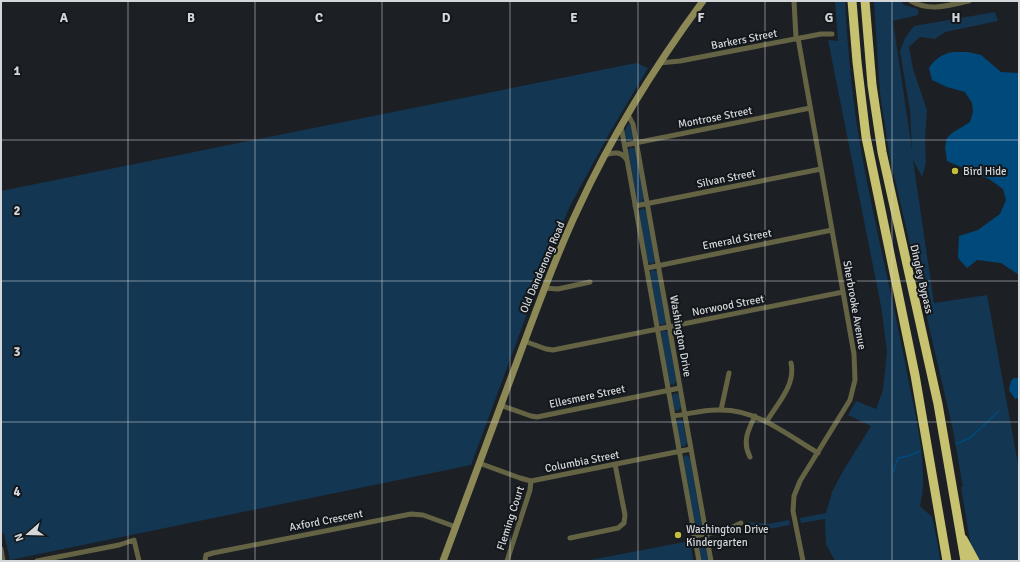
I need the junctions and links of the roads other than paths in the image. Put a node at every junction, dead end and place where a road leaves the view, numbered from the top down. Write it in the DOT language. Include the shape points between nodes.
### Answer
graph roads {
  1 [pos="703,1"];
  2 [pos="794,1"];
  3 [pos="852,1"];
  4 [pos="865,1"];
  5 [pos="911,1"];
  6 [pos="969,1"];
  7 [pos="832,34"];
  8 [pos="797,38"];
  9 [pos="659,63"];
  10 [pos="810,108"];
  11 [pos="628,115"];
  12 [pos="621,126"];
  13 [pos="636,143"];
  14 [pos="625,145"];
  15 [pos="605,155"];
  16 [pos="627,160"];
  17 [pos="821,169"];
  18 [pos="647,204"];
  19 [pos="636,206"];
  20 [pos="832,230"];
  21 [pos="658,266"];
  22 [pos="646,268"];
  23 [pos="590,282"];
  24 [pos="544,288"];
  25 [pos="843,292"];
  26 [pos="669,327"];
  27 [pos="657,329"];
  28 [pos="524,342"];
  29 [pos="790,363"];
  30 [pos="729,373"];
  31 [pos="680,388"];
  32 [pos="668,390"];
  33 [pos="500,405"];
  34 [pos="721,410"];
  35 [pos="685,414"];
  36 [pos="673,416"];
  37 [pos="755,416"];
  38 [pos="767,421"];
  39 [pos="691,449"];
  40 [pos="679,452"];
  41 [pos="818,453"];
  42 [pos="750,457"];
  43 [pos="479,463"];
  44 [pos="615,464"];
  45 [pos="531,481"];
  46 [pos="741,523"];
  47 [pos="456,527"];
  48 [pos="706,534"];
  49 [pos="960,534"];
  50 [pos="694,536"];
  51 [pos="570,538"];
  52 [pos="1,549"];
  53 [pos="70,555"];
  54 [pos="946,560"];
  55 [pos="3,561"];
  56 [pos="37,561"];
  57 [pos="71,561"];
  58 [pos="139,561"];
  59 [pos="205,561"];
  60 [pos="443,561"];
  61 [pos="507,561"];
  62 [pos="699,561"];
  63 [pos="711,561"];
  64 [pos="803,561"];
  65 [pos="965,561"];
  66 [pos="975,561"];
  1 -- 9 [label="main road, Old Dandenong Road"];
  2 -- 8 [label="street, Sherbrooke Avenue"];
  3 -- 54 [label="highway" via="866,137 915,375"];
  4 -- 49 [label="highway, Dingley Bypass" via="872,84 882,152 938,404"];
  5 -- 6 [label="street" via="923,7 935,8"];
  7 -- 8 [label="street, Barkers Street"];
  8 -- 9 [label="street, Barkers Street" via="683,61"];
  8 -- 10 [label="street, Sherbrooke Avenue"];
  9 -- 11 [label="main road, Old Dandenong Road"];
  10 -- 13 [label="street, Montrose Street"];
  10 -- 17 [label="street, Sherbrooke Avenue"];
  11 -- 12 [label="main road, Old Dandenong Road"];
  11 -- 13 [label="street, Washington Drive" via="633,124"];
  12 -- 14 [label="street, Washington Drive"];
  12 -- 15 [label="main road, Old Dandenong Road"];
  13 -- 14 [label="street, Montrose Street"];
  13 -- 18 [label="street, Washington Drive"];
  14 -- 16 [label="street, Washington Drive"];
  15 -- 16 [label="street" via="618,152"];
  15 -- 24 [label="main road, Old Dandenong Road" via="578,208"];
  16 -- 19 [label="street, Washington Drive"];
  17 -- 18 [label="street, Silvan Street"];
  17 -- 20 [label="street, Sherbrooke Avenue"];
  18 -- 19 [label="street, Silvan Street"];
  18 -- 21 [label="street, Washington Drive"];
  19 -- 22 [label="street, Washington Drive"];
  20 -- 21 [label="street, Emerald Street"];
  20 -- 25 [label="street, Sherbrooke Avenue"];
  21 -- 22 [label="street, Emerald Street"];
  21 -- 26 [label="street, Washington Drive"];
  22 -- 27 [label="street, Washington Drive"];
  23 -- 24 [label="street" via="554,289"];
  24 -- 28 [label="main road, Old Dandenong Road"];
  25 -- 26 [label="street, Norwood Street"];
  25 -- 41 [label="street, Sherbrooke Avenue" via="855,361 853,393"];
  26 -- 27 [label="street, Norwood Street"];
  26 -- 31 [label="street, Washington Drive"];
  27 -- 28 [label="street, Norwood Street" via="551,350"];
  27 -- 32 [label="street, Washington Drive"];
  28 -- 33 [label="main road, Old Dandenong Road"];
  29 -- 38 [label="street" via="790,384"];
  30 -- 34 [label="street"];
  31 -- 32 [label="street, Ellesmere Street"];
  31 -- 35 [label="street, Washington Drive"];
  32 -- 33 [label="street, Ellesmere Street" via="537,417"];
  32 -- 36 [label="street, Washington Drive"];
  33 -- 43 [label="main road, Old Dandenong Road"];
  34 -- 35 [label="street"];
  34 -- 37 [label="street"];
  35 -- 36 [label="street"];
  35 -- 39 [label="street, Washington Drive"];
  36 -- 40 [label="street, Washington Drive"];
  37 -- 38 [label="street"];
  37 -- 42 [label="street" via="746,439 746,450"];
  38 -- 41 [label="street"];
  39 -- 40 [label="street, Columbia Street"];
  39 -- 48 [label="street, Washington Drive"];
  40 -- 44 [label="street, Columbia Street"];
  40 -- 50 [label="street, Washington Drive"];
  41 -- 64 [label="street, Sherbrooke Avenue" via="797,486 793,502"];
  43 -- 45 [label="street, Columbia Street"];
  43 -- 47 [label="main road, Old Dandenong Road"];
  44 -- 45 [label="street, Columbia Street"];
  44 -- 51 [label="street" via="625,515 624,523 618,528"];
  45 -- 61 [label="street, Fleming Court"];
  46 -- 48 [label="street" via="731,529"];
  47 -- 59 [label="street, Axford Crescent" via="423,515 410,514 212,553 206,556"];
  47 -- 60 [label="main road, Old Dandenong Road"];
  48 -- 50 [label="street"];
  48 -- 63 [label="street, Washington Drive"];
  49 -- 65 [label="highway, Dingley Bypass"];
  49 -- 66 [label="highway"];
  50 -- 62 [label="street, Washington Drive"];
  52 -- 55 [label="street"];
  53 -- 56 [label="street"];
  53 -- 57 [label="street"];
  53 -- 58 [label="street" via="135,542"];
}
